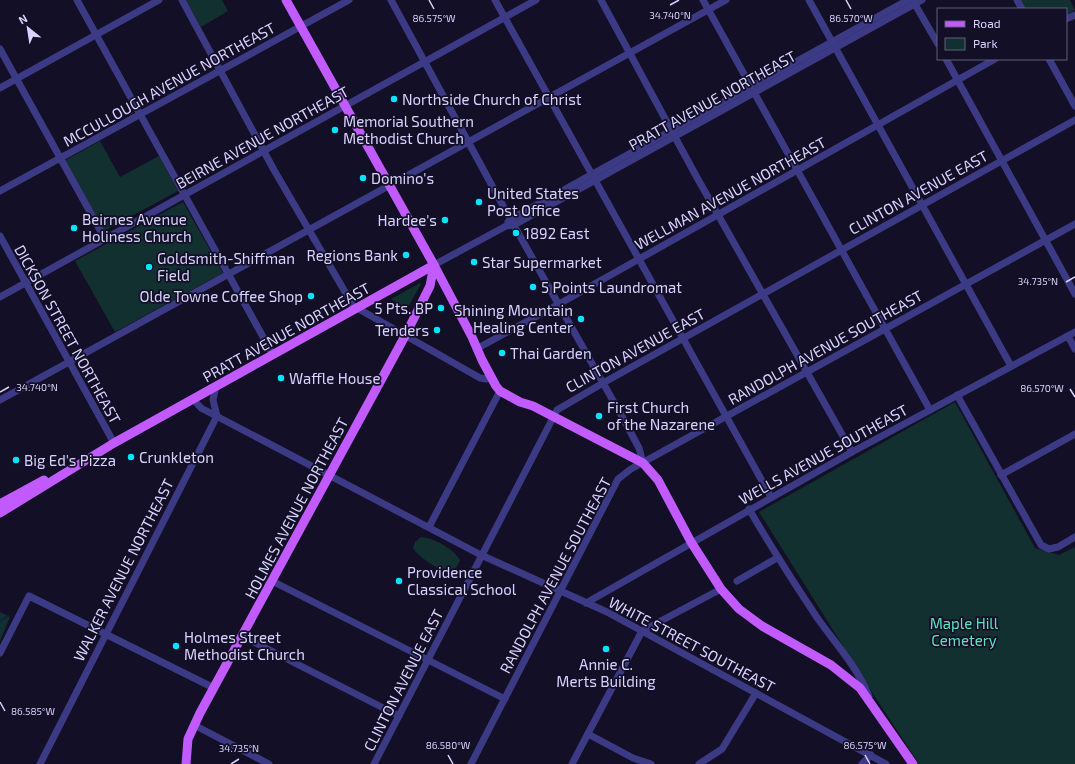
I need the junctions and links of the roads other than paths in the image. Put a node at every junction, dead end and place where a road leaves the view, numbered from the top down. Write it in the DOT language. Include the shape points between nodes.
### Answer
graph roads {
  1 [pos="77,0"];
  2 [pos="159,0"];
  3 [pos="182,0"];
  4 [pos="286,0"];
  5 [pos="350,0"];
  6 [pos="391,0"];
  7 [pos="495,0"];
  8 [pos="536,0"];
  9 [pos="601,0"];
  10 [pos="703,0"];
  11 [pos="726,0"];
  12 [pos="809,0"];
  13 [pos="908,0"];
  14 [pos="922,0"];
  15 [pos="913,2"];
  16 [pos="708,10"];
  17 [pos="505,17"];
  18 [pos="301,27"];
  19 [pos="96,35"];
  20 [pos="831,41"];
  21 [pos="937,42"];
  22 [pos="835,48"];
  23 [pos="0,49"];
  24 [pos="630,52"];
  25 [pos="947,60"];
  26 [pos="992,60"];
  27 [pos="1050,60"];
  28 [pos="425,62"];
  29 [pos="221,71"];
  30 [pos="16,79"];
  31 [pos="957,80"];
  32 [pos="0,88"];
  33 [pos="753,89"];
  34 [pos="548,98"];
  35 [pos="345,106"];
  36 [pos="1075,106"];
  37 [pos="141,114"];
  38 [pos="1075,120"];
  39 [pos="878,125"];
  40 [pos="674,133"];
  41 [pos="469,142"];
  42 [pos="264,151"];
  43 [pos="61,158"];
  44 [pos="1001,160"];
  45 [pos="798,170"];
  46 [pos="593,178"];
  47 [pos="390,186"];
  48 [pos="0,192"];
  49 [pos="185,195"];
  50 [pos="922,205"];
  51 [pos="718,214"];
  52 [pos="513,222"];
  53 [pos="1075,224"];
  54 [pos="309,231"];
  55 [pos="0,236"];
  56 [pos="105,239"];
  57 [pos="1046,240"];
  58 [pos="842,250"];
  59 [pos="638,259"];
  60 [pos="434,265"];
  61 [pos="229,275"];
  62 [pos="25,283"];
  63 [pos="965,284"];
  64 [pos="762,294"];
  65 [pos="1075,294"];
  66 [pos="0,297"];
  67 [pos="559,304"];
  68 [pos="356,309"];
  69 [pos="885,328"];
  70 [pos="1075,332"];
  71 [pos="405,336"];
  72 [pos="1068,336"];
  73 [pos="683,339"];
  74 [pos="478,348"];
  75 [pos="1075,349"];
  76 [pos="273,355"];
  77 [pos="68,362"];
  78 [pos="1011,366"];
  79 [pos="806,373"];
  80 [pos="491,377"];
  81 [pos="603,382"];
  82 [pos="216,386"];
  83 [pos="500,391"];
  84 [pos="957,395"];
  85 [pos="193,399"];
  86 [pos="0,400"];
  87 [pos="533,406"];
  88 [pos="930,410"];
  89 [pos="217,416"];
  90 [pos="552,416"];
  91 [pos="726,417"];
  92 [pos="1075,434"];
  93 [pos="114,443"];
  94 [pos="852,452"];
  95 [pos="80,463"];
  96 [pos="643,463"];
  97 [pos="1001,474"];
  98 [pos="330,475"];
  99 [pos="771,497"];
  100 [pos="0,504"];
  101 [pos="749,509"];
  102 [pos="0,513"];
  103 [pos="429,527"];
  104 [pos="1075,538"];
  105 [pos="691,542"];
  106 [pos="481,554"];
  107 [pos="777,558"];
  108 [pos="272,581"];
  109 [pos="737,581"];
  110 [pos="720,590"];
  111 [pos="560,591"];
  112 [pos="586,603"];
  113 [pos="642,631"];
  114 [pos="106,633"];
  115 [pos="242,636"];
  116 [pos="0,653"];
  117 [pos="428,661"];
  118 [pos="214,688"];
  119 [pos="756,693"];
  120 [pos="505,699"];
  121 [pos="871,702"];
  122 [pos="399,716"];
  123 [pos="194,725"];
  124 [pos="588,734"];
  125 [pos="871,755"];
  126 [pos="40,764"];
  127 [pos="186,764"];
  128 [pos="269,764"];
  129 [pos="374,764"];
  130 [pos="471,764"];
  131 [pos="572,764"];
  132 [pos="651,764"];
  133 [pos="698,764"];
  134 [pos="862,764"];
  135 [pos="886,764"];
  136 [pos="914,764"];
  1 -- 19 [label="street"];
  2 -- 19 [label="street"];
  3 -- 29 [label="street"];
  4 -- 18 [label="main road"];
  5 -- 18 [label="street, MCCULLOUGH AVENUE NORTHEAST"];
  6 -- 28 [label="street"];
  7 -- 17 [label="street"];
  8 -- 17 [label="street, BEIRNE AVENUE NORTHEAST"];
  9 -- 24 [label="street"];
  10 -- 16 [label="street"];
  11 -- 16 [label="street"];
  12 -- 20 [label="street"];
  13 -- 20 [label="street, PRATT AVENUE NORTHEAST"];
  14 -- 15 [label="street, PRATT AVENUE NORTHEAST"];
  15 -- 21 [label="street"];
  15 -- 22 [label="street, PRATT AVENUE NORTHEAST"];
  16 -- 24 [label="street"];
  16 -- 33 [label="street"];
  17 -- 28 [label="street, BEIRNE AVENUE NORTHEAST"];
  17 -- 34 [label="street"];
  18 -- 29 [label="street, MCCULLOUGH AVENUE NORTHEAST"];
  18 -- 35 [label="main road"];
  19 -- 30 [label="street"];
  19 -- 37 [label="street"];
  20 -- 22 [label="street"];
  20 -- 33 [label="street, PRATT AVENUE NORTHEAST"];
  22 -- 33 [label="street, PRATT AVENUE NORTHEAST"];
  22 -- 39 [label="street"];
  23 -- 30 [label="street"];
  24 -- 34 [label="street"];
  24 -- 40 [label="street"];
  25 -- 31 [label="street"];
  26 -- 31 [label="street, WELLMAN AVENUE NORTHEAST"];
  27 -- 36 [label="street"];
  28 -- 35 [label="street, BEIRNE AVENUE NORTHEAST"];
  28 -- 41 [label="street"];
  29 -- 37 [label="street, MCCULLOUGH AVENUE NORTHEAST"];
  29 -- 42 [label="street"];
  30 -- 32 [label="street"];
  30 -- 43 [label="street"];
  31 -- 39 [label="street, WELLMAN AVENUE NORTHEAST"];
  31 -- 44 [label="street"];
  33 -- 40 [label="street, PRATT AVENUE NORTHEAST"];
  33 -- 45 [label="street"];
  34 -- 41 [label="street"];
  34 -- 46 [label="street"];
  35 -- 42 [label="street, BEIRNE AVENUE NORTHEAST"];
  35 -- 47 [label="main road"];
  37 -- 43 [label="street, MCCULLOUGH AVENUE NORTHEAST"];
  37 -- 49 [label="street"];
  38 -- 44 [label="street, CLINTON AVENUE EAST"];
  39 -- 45 [label="street, WELLMAN AVENUE NORTHEAST"];
  39 -- 50 [label="street"];
  40 -- 46 [label="street, PRATT AVENUE NORTHEAST"];
  40 -- 51 [label="street"];
  41 -- 47 [label="street"];
  41 -- 52 [label="street"];
  42 -- 49 [label="street, BEIRNE AVENUE NORTHEAST"];
  42 -- 54 [label="street"];
  43 -- 48 [label="street, MCCULLOUGH AVENUE NORTHEAST"];
  43 -- 56 [label="street"];
  44 -- 50 [label="street, CLINTON AVENUE EAST"];
  44 -- 57 [label="street"];
  45 -- 51 [label="street, WELLMAN AVENUE NORTHEAST"];
  45 -- 58 [label="street"];
  46 -- 52 [label="street, PRATT AVENUE NORTHEAST"];
  46 -- 59 [label="street"];
  47 -- 54 [label="street"];
  47 -- 60 [label="main road"];
  49 -- 56 [label="street, BEIRNE AVENUE NORTHEAST"];
  49 -- 61 [label="street"];
  50 -- 58 [label="street, CLINTON AVENUE EAST"];
  50 -- 63 [label="street"];
  51 -- 59 [label="street, WELLMAN AVENUE NORTHEAST"];
  51 -- 64 [label="street"];
  52 -- 60 [label="street, PRATT AVENUE NORTHEAST"];
  52 -- 67 [label="street"];
  53 -- 57 [label="street, RANDOLPH AVENUE SOUTHEAST"];
  54 -- 61 [label="street"];
  54 -- 68 [label="street"];
  55 -- 62 [label="street, DICKSON STREET NORTHEAST"];
  56 -- 62 [label="street, BEIRNE AVENUE NORTHEAST"];
  57 -- 63 [label="street, RANDOLPH AVENUE SOUTHEAST"];
  57 -- 65 [label="street"];
  58 -- 64 [label="street, CLINTON AVENUE EAST"];
  58 -- 69 [label="street"];
  59 -- 67 [label="street, WELLMAN AVENUE NORTHEAST"];
  59 -- 73 [label="street"];
  60 -- 68 [label="main road, PRATT AVENUE NORTHEAST"];
  60 -- 71 [label="main road, HOLMES AVENUE NORTHEAST" via="430,286"];
  60 -- 74 [label="main road"];
  61 -- 76 [label="street"];
  61 -- 77 [label="street"];
  62 -- 66 [label="street, BEIRNE AVENUE NORTHEAST"];
  62 -- 77 [label="street, DICKSON STREET NORTHEAST"];
  63 -- 69 [label="street, RANDOLPH AVENUE SOUTHEAST"];
  63 -- 78 [label="street"];
  64 -- 73 [label="street, CLINTON AVENUE EAST"];
  64 -- 79 [label="street"];
  67 -- 74 [label="street, WELLMAN AVENUE NORTHEAST"];
  67 -- 81 [label="street"];
  68 -- 71 [label="street"];
  68 -- 76 [label="main road, PRATT AVENUE NORTHEAST"];
  69 -- 79 [label="street, RANDOLPH AVENUE SOUTHEAST"];
  69 -- 88 [label="street"];
  70 -- 72 [label="street, WELLS AVENUE SOUTHEAST"];
  71 -- 80 [label="street" via="480,378"];
  71 -- 98 [label="main road, HOLMES AVENUE NORTHEAST"];
  72 -- 75 [label="street"];
  72 -- 78 [label="street, WELLS AVENUE SOUTHEAST"];
  73 -- 81 [label="street, CLINTON AVENUE EAST"];
  73 -- 91 [label="street"];
  74 -- 80 [label="main road"];
  74 -- 87 [label="main road" via="503,385"];
  76 -- 82 [label="main road, PRATT AVENUE NORTHEAST"];
  77 -- 86 [label="street"];
  77 -- 93 [label="street, DICKSON STREET NORTHEAST"];
  78 -- 84 [label="street, WELLS AVENUE SOUTHEAST"];
  79 -- 91 [label="street, RANDOLPH AVENUE SOUTHEAST"];
  79 -- 94 [label="street"];
  80 -- 83 [label="main road"];
  81 -- 90 [label="street, CLINTON AVENUE EAST" via="564,405"];
  81 -- 96 [label="street" via="639,448"];
  82 -- 85 [label="main road, PRATT AVENUE NORTHEAST"];
  82 -- 89 [label="street" via="213,400"];
  83 -- 87 [label="main road"];
  83 -- 103 [label="street"];
  84 -- 88 [label="street, WELLS AVENUE SOUTHEAST"];
  84 -- 97 [label="street"];
  85 -- 89 [label="street, WHITE STREET SOUTHEAST" via="201,408"];
  85 -- 93 [label="main road, PRATT AVENUE NORTHEAST"];
  87 -- 90 [label="main road"];
  88 -- 94 [label="street, WELLS AVENUE SOUTHEAST"];
  89 -- 98 [label="street, WHITE STREET SOUTHEAST"];
  89 -- 114 [label="street, WALKER AVENUE NORTHEAST"];
  90 -- 96 [label="main road"];
  90 -- 106 [label="street, CLINTON AVENUE EAST"];
  91 -- 96 [label="street, RANDOLPH AVENUE SOUTHEAST"];
  91 -- 99 [label="street"];
  92 -- 97 [label="street"];
  93 -- 95 [label="main road, PRATT AVENUE NORTHEAST"];
  94 -- 99 [label="street, WELLS AVENUE SOUTHEAST"];
  95 -- 100 [label="main road, PRATT AVENUE NORTHEAST"];
  95 -- 102 [label="main road, PRATT AVENUE NORTHEAST"];
  96 -- 105 [label="main road" via="658,480"];
  96 -- 111 [label="street, RANDOLPH AVENUE SOUTHEAST" via="618,479"];
  97 -- 104 [label="street" via="1041,545 1049,549"];
  98 -- 103 [label="street, WHITE STREET SOUTHEAST"];
  98 -- 108 [label="main road, HOLMES AVENUE NORTHEAST"];
  99 -- 101 [label="street, WELLS AVENUE SOUTHEAST"];
  101 -- 105 [label="street, WELLS AVENUE SOUTHEAST"];
  101 -- 107 [label="street"];
  103 -- 106 [label="street, WHITE STREET SOUTHEAST"];
  105 -- 110 [label="main road"];
  105 -- 112 [label="street, WELLS AVENUE SOUTHEAST"];
  106 -- 111 [label="street, WHITE STREET SOUTHEAST"];
  106 -- 117 [label="street, CLINTON AVENUE EAST"];
  107 -- 109 [label="street"];
  107 -- 121 [label="street" via="864,683"];
  108 -- 115 [label="main road, HOLMES AVENUE NORTHEAST"];
  108 -- 117 [label="street"];
  110 -- 113 [label="street"];
  110 -- 121 [label="main road" via="739,609 762,626 837,669 860,688"];
  111 -- 112 [label="street, WHITE STREET SOUTHEAST"];
  111 -- 120 [label="street, RANDOLPH AVENUE SOUTHEAST"];
  112 -- 113 [label="street, WHITE STREET SOUTHEAST"];
  113 -- 119 [label="street, WHITE STREET SOUTHEAST"];
  113 -- 124 [label="street"];
  114 -- 116 [label="street" via="29,596"];
  114 -- 118 [label="street"];
  114 -- 126 [label="street, WALKER AVENUE NORTHEAST"];
  115 -- 118 [label="main road, HOLMES AVENUE NORTHEAST"];
  115 -- 122 [label="street"];
  117 -- 120 [label="street"];
  117 -- 122 [label="street, CLINTON AVENUE EAST"];
  118 -- 123 [label="main road, HOLMES AVENUE NORTHEAST"];
  119 -- 125 [label="street, WHITE STREET SOUTHEAST"];
  119 -- 133 [label="street" via="722,749"];
  120 -- 130 [label="street, RANDOLPH AVENUE SOUTHEAST"];
  121 -- 136 [label="main road"];
  122 -- 129 [label="street, CLINTON AVENUE EAST"];
  123 -- 127 [label="main road, HOLMES AVENUE NORTHEAST" via="188,739"];
  123 -- 128 [label="street"];
  124 -- 131 [label="street"];
  124 -- 132 [label="street"];
  125 -- 134 [label="street"];
  125 -- 135 [label="street, WHITE STREET SOUTHEAST"];
}
